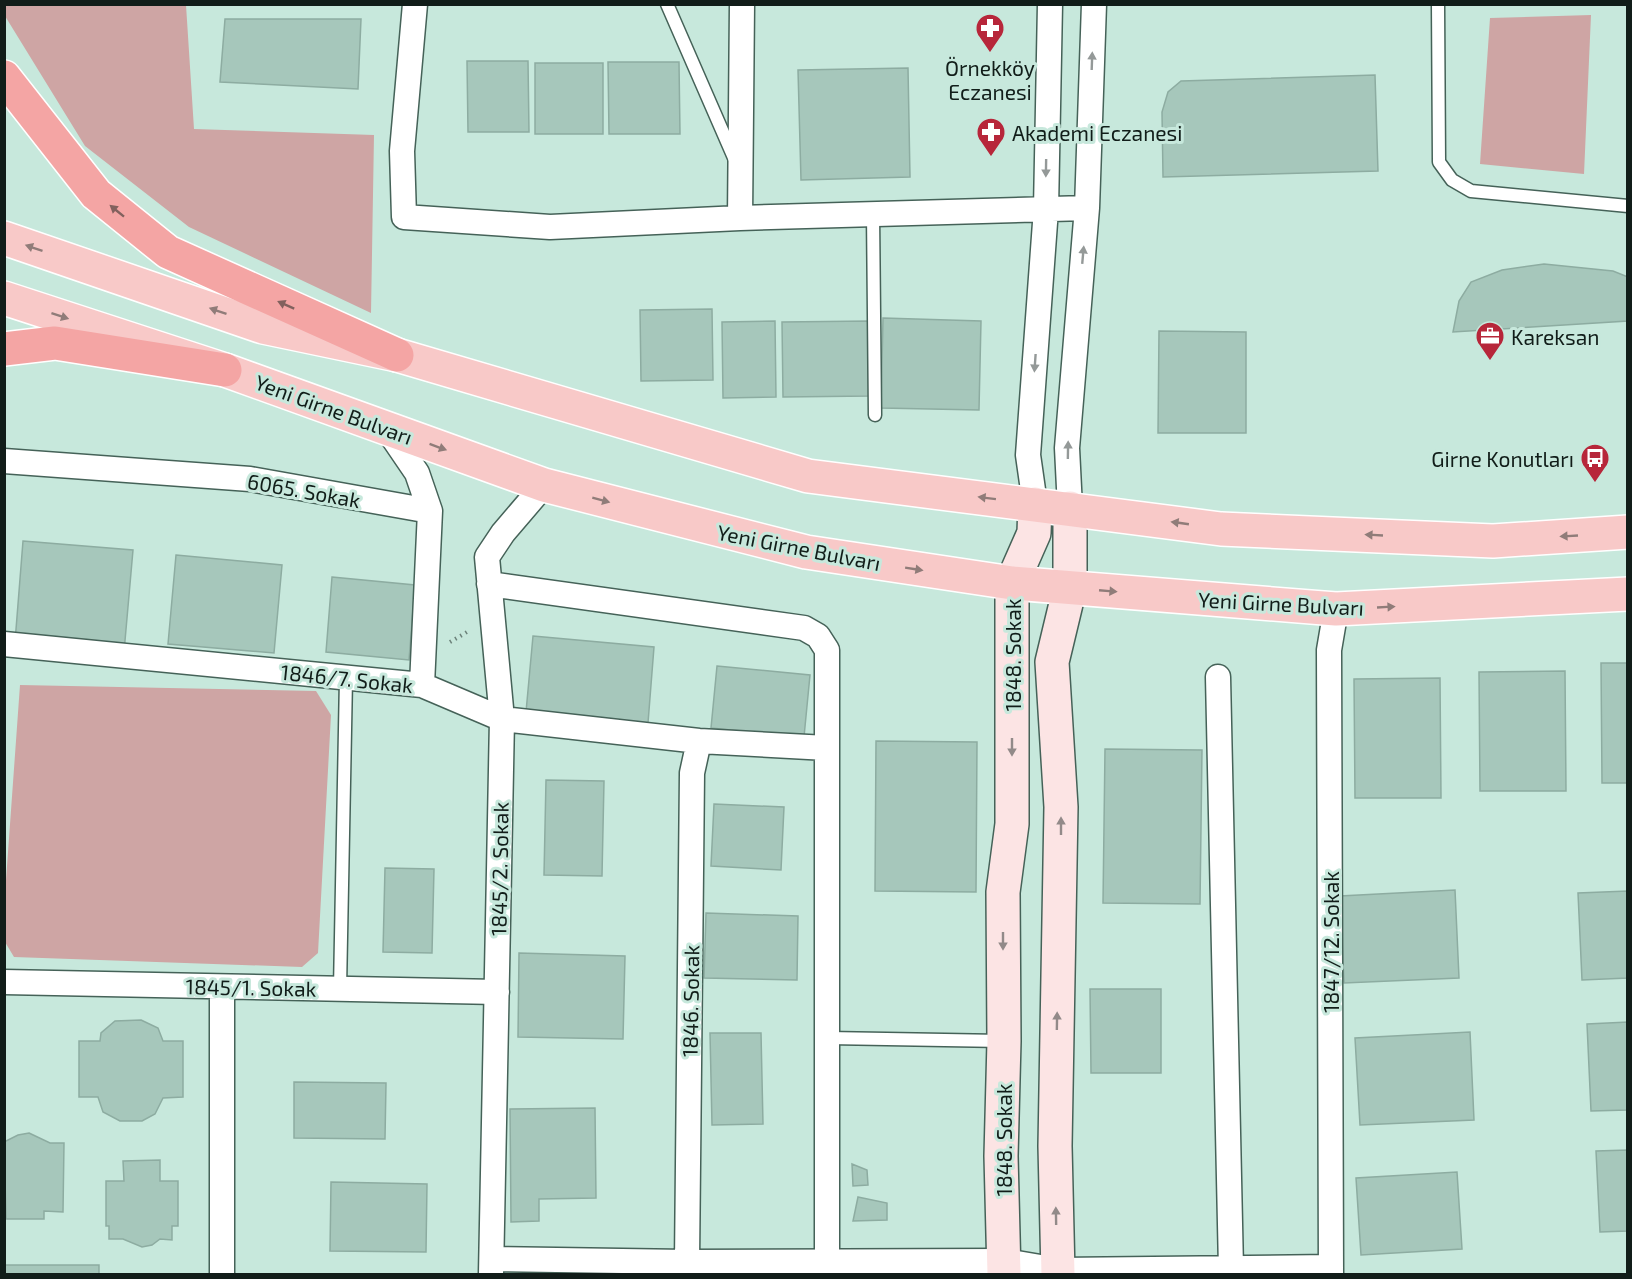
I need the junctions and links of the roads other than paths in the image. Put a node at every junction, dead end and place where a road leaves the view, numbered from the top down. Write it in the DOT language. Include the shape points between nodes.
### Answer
graph roads {
  1 [pos="415,4"];
  2 [pos="668,4"];
  3 [pos="742,4"];
  4 [pos="1050,4"];
  5 [pos="1094,4"];
  6 [pos="1438,4"];
  7 [pos="4,77"];
  8 [pos="741,173"];
  9 [pos="1628,206"];
  10 [pos="1046,208"];
  11 [pos="1087,208"];
  12 [pos="873,214"];
  13 [pos="740,218"];
  14 [pos="4,238"];
  15 [pos="4,298"];
  16 [pos="4,349"];
  17 [pos="397,355"];
  18 [pos="225,370"];
  19 [pos="875,415"];
  20 [pos="387,429"];
  21 [pos="4,461"];
  22 [pos="544,485"];
  23 [pos="1035,504"];
  24 [pos="1070,508"];
  25 [pos="430,511"];
  26 [pos="1628,532"];
  27 [pos="1012,583"];
  28 [pos="489,584"];
  29 [pos="1070,587"];
  30 [pos="1628,594"];
  31 [pos="1336,609"];
  32 [pos="5,644"];
  33 [pos="1218,677"];
  34 [pos="346,678"];
  35 [pos="422,685"];
  36 [pos="502,719"];
  37 [pos="699,741"];
  38 [pos="827,748"];
  39 [pos="4,982"];
  40 [pos="222,987"];
  41 [pos="340,989"];
  42 [pos="497,992"];
  43 [pos="828,1038"];
  44 [pos="1004,1041"];
  45 [pos="687,1262"];
  46 [pos="827,1262"];
  47 [pos="492,1267"];
  48 [pos="744,1268"];
  49 [pos="1004,1268"];
  50 [pos="1231,1269"];
  51 [pos="1331,1271"];
  52 [pos="1058,1272"];
  53 [pos="222,1275"];
  1 -- 13 [label="street" via="402,151 404,217 550,227"];
  2 -- 8 [label="lane"];
  3 -- 8 [label="street"];
  4 -- 10 [label="street, 1848. Sokak, one-way"];
  11 -- 5 [label="street, 1848. Sokak, one-way"];
  6 -- 9 [label="lane" via="1440,162 1452,180 1471,191"];
  17 -- 7 [label="highway, one-way" via="168,252 96,195"];
  8 -- 13 [label="street"];
  10 -- 11 [label="street"];
  10 -- 12 [label="street"];
  10 -- 23 [label="street, 1848. Sokak, one-way" via="1028,455"];
  24 -- 11 [label="street, 1848. Sokak, one-way" via="1067,448"];
  12 -- 13 [label="street"];
  12 -- 19 [label="lane"];
  17 -- 14 [label="main road, one-way" via="263,327"];
  15 -- 18 [label="main road, Yeni Girne Bulvarı, one-way"];
  16 -- 18 [label="highway" via="55,343"];
  23 -- 17 [label="main road, one-way" via="808,476"];
  18 -- 20 [label="main road, Yeni Girne Bulvarı"];
  20 -- 22 [label="main road, Yeni Girne Bulvarı, one-way"];
  20 -- 25 [label="street" via="417,473"];
  21 -- 25 [label="street, 6065. Sokak" via="250,480"];
  22 -- 27 [label="main road, Yeni Girne Bulvarı, one-way" via="806,552"];
  22 -- 28 [label="street, 1845/2. Sokak" via="487,557"];
  23 -- 24 [label="main road"];
  23 -- 27 [label="main road, 1848. Sokak" via="1034,533"];
  26 -- 24 [label="main road, one-way" via="1482,540 1221,529"];
  24 -- 29 [label="main road, 1848. Sokak"];
  25 -- 35 [label="street"];
  27 -- 29 [label="main road, Yeni Girne Bulvarı"];
  27 -- 44 [label="main road, 1848. Sokak, one-way" via="1012,824 1003,892"];
  28 -- 36 [label="street, 1845/2. Sokak"];
  28 -- 38 [label="street" via="804,628 818,636 827,650"];
  29 -- 31 [label="main road, Yeni Girne Bulvarı, one-way"];
  52 -- 29 [label="main road, 1848. Sokak, one-way" via="1055,1146 1061,807 1052,662"];
  31 -- 30 [label="main road, Yeni Girne Bulvarı, one-way"];
  31 -- 51 [label="street, 1847/12. Sokak" via="1329,650"];
  32 -- 34 [label="street, 1846/7. Sokak"];
  33 -- 50 [label="street"];
  34 -- 35 [label="street, 1846/7. Sokak"];
  34 -- 41 [label="lane"];
  35 -- 36 [label="street, 1846/7. Sokak"];
  36 -- 37 [label="street, 1846/7. Sokak"];
  36 -- 42 [label="street, 1845/2. Sokak"];
  37 -- 38 [label="street, 1846/7. Sokak"];
  37 -- 45 [label="street, 1846. Sokak" via="692,773"];
  38 -- 43 [label="street"];
  39 -- 40 [label="street, 1845/1. Sokak"];
  40 -- 41 [label="street, 1845/1. Sokak"];
  40 -- 53 [label="street"];
  41 -- 42 [label="street, 1845/1. Sokak"];
  42 -- 47 [label="street, 1845/2. Sokak"];
  43 -- 44 [label="lane"];
  43 -- 46 [label="street"];
  44 -- 49 [label="main road, 1848. Sokak"];
  45 -- 47 [label="street"];
  45 -- 48 [label="street"];
  46 -- 48 [label="street"];
  46 -- 49 [label="street"];
  49 -- 52 [label="street"];
  50 -- 51 [label="street"];
  50 -- 52 [label="street"];
}
